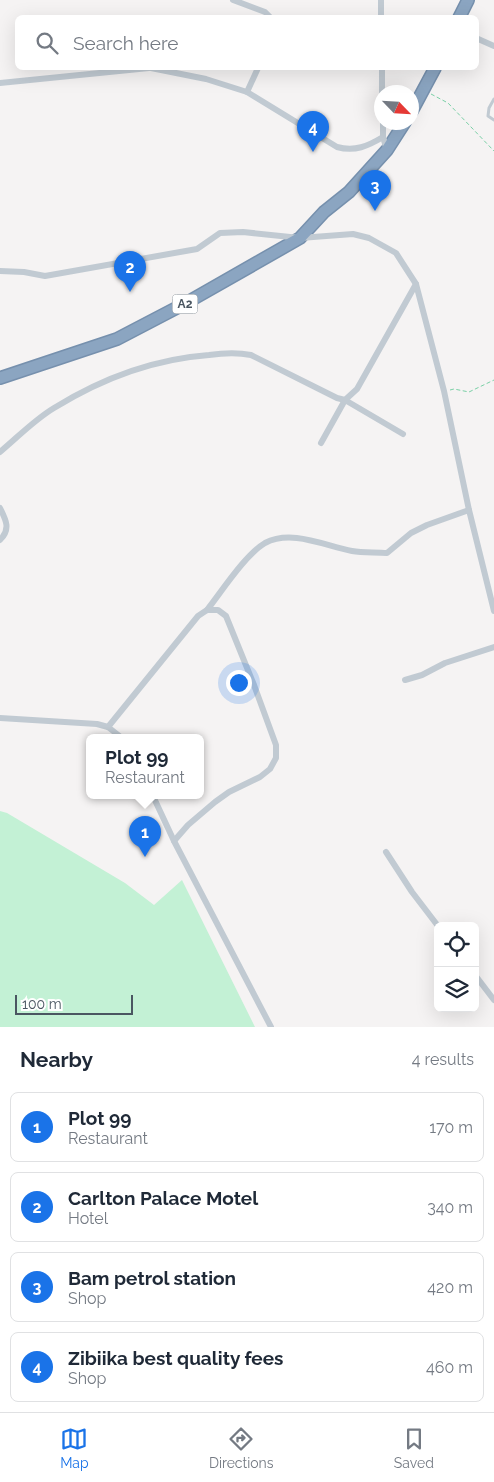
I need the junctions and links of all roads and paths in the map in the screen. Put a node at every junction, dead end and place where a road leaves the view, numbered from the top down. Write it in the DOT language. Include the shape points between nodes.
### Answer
graph roads {
  1 [pos="232,0"];
  2 [pos="381,0"];
  3 [pos="468,0"];
  4 [pos="268,15"];
  5 [pos="381,15"];
  6 [pos="460,15"];
  7 [pos="479,39"];
  8 [pos="494,46"];
  9 [pos="130,70"];
  10 [pos="160,70"];
  11 [pos="257,70"];
  12 [pos="382,70"];
  13 [pos="434,70"];
  14 [pos="0,83"];
  15 [pos="382,85"];
  16 [pos="424,90"];
  17 [pos="248,92"];
  18 [pos="494,98"];
  19 [pos="419,99"];
  20 [pos="494,120"];
  21 [pos="383,130"];
  22 [pos="400,130"];
  23 [pos="383,137"];
  24 [pos="386,150"];
  25 [pos="494,151"];
  26 [pos="300,238"];
  27 [pos="0,271"];
  28 [pos="416,284"];
  29 [pos="0,378"];
  30 [pos="494,380"];
  31 [pos="444,392"];
  32 [pos="345,400"];
  33 [pos="403,434"];
  34 [pos="321,443"];
  35 [pos="0,452"];
  36 [pos="0,508"];
  37 [pos="470,510"];
  38 [pos="0,540"];
  39 [pos="208,610"];
  40 [pos="494,611"];
  41 [pos="494,647"];
  42 [pos="404,680"];
  43 [pos="0,718"];
  44 [pos="108,727"];
  45 [pos="117,734"];
  46 [pos="154,799"];
  47 [pos="174,841"];
  48 [pos="386,852"];
  49 [pos="435,922"];
  50 [pos="479,980"];
  51 [pos="494,1000"];
  52 [pos="271,1027"];
  1 -- 4 [label="street"];
  2 -- 5 [label="street"];
  3 -- 6 [label="highway"];
  7 -- 8 [label="street"];
  9 -- 14 [label="street"];
  10 -- 17 [label="street"];
  11 -- 17 [label="street"];
  12 -- 15 [label="street"];
  13 -- 16 [label="highway"];
  16 -- 19 [label="highway"];
  16 -- 25 [label="path" via="448,103"];
  17 -- 23 [label="street" via="337,147 348,150 360,148"];
  18 -- 20 [label="lane" via="488,112"];
  21 -- 23 [label="street"];
  22 -- 24 [label="highway, A2"];
  23 -- 24 [label="street"];
  24 -- 26 [label="highway, A2"];
  26 -- 27 [label="street" via="220,233 197,249 45,276"];
  26 -- 28 [label="street" via="353,234 369,238 396,253"];
  26 -- 29 [label="highway, A2" via="186,304 117,339"];
  28 -- 31 [label="street"];
  28 -- 32 [label="street" via="357,389"];
  30 -- 31 [label="path" via="469,392 454,388"];
  31 -- 37 [label="street"];
  32 -- 33 [label="street"];
  32 -- 34 [label="street"];
  32 -- 35 [label="street" via="251,355 239,352 181,357 153,363 88,390 54,408"];
  36 -- 38 [label="street" via="7,526"];
  37 -- 39 [label="street" via="411,533 387,553 353,551 286,538 266,543 245,562"];
  37 -- 40 [label="street"];
  39 -- 44 [label="street" via="198,616"];
  39 -- 47 [label="street" via="218,610 226,616 276,745 276,758 260,778 215,802"];
  41 -- 42 [label="street"];
  43 -- 44 [label="street"];
  44 -- 45 [label="street"];
  46 -- 47 [label="street"];
  47 -- 52 [label="street"];
  48 -- 49 [label="street"];
  50 -- 51 [label="street"];
}
